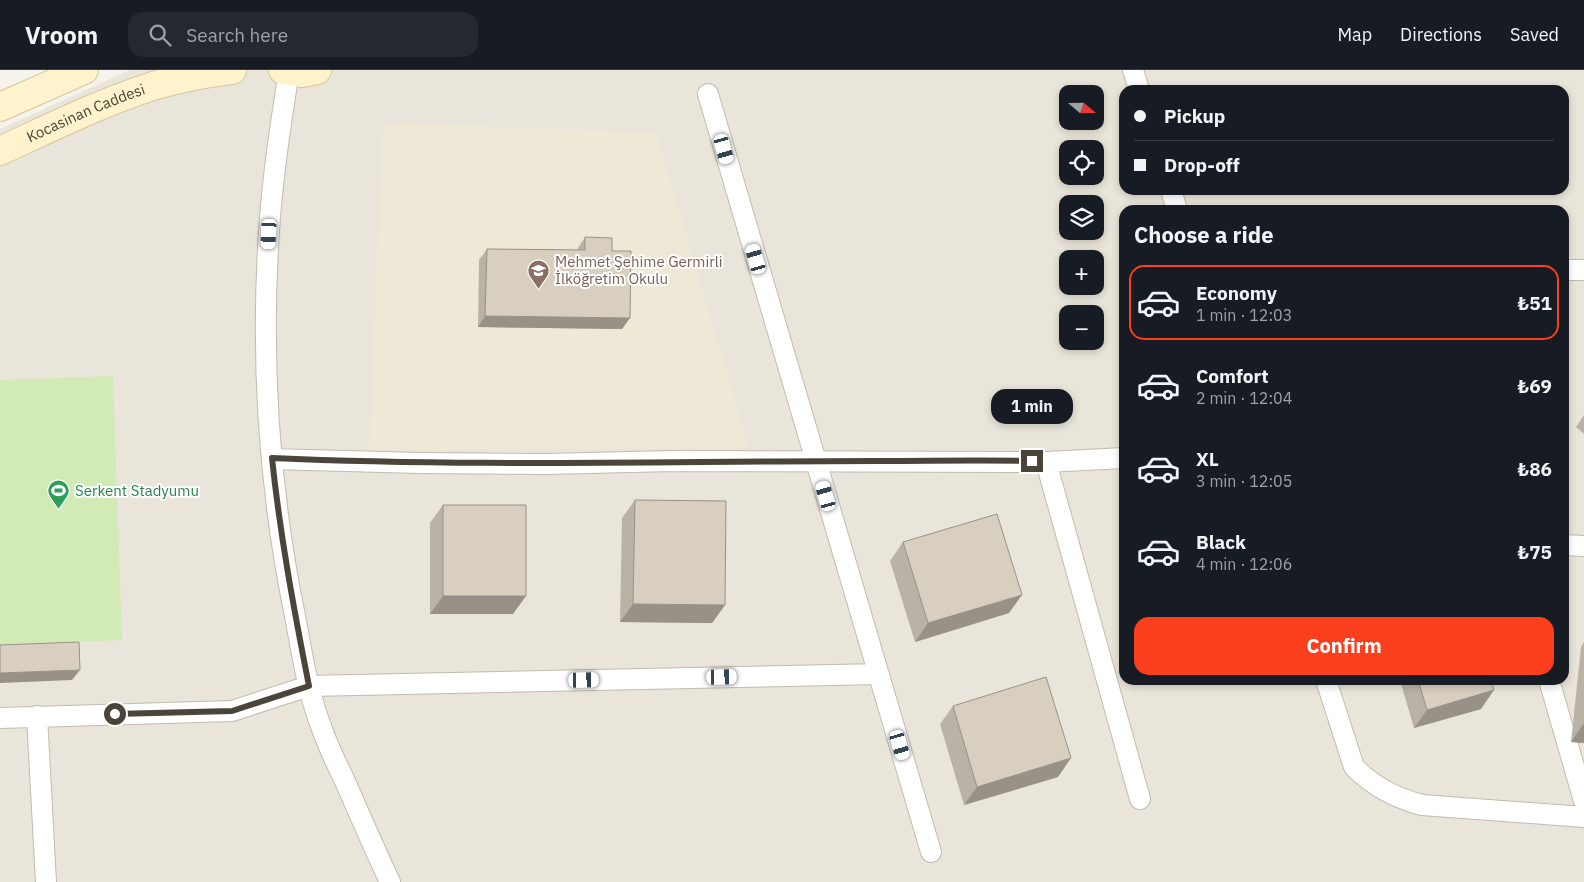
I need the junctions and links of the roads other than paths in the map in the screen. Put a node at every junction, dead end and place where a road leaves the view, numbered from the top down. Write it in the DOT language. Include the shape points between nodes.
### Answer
graph roads {
  1 [pos="84,70"];
  2 [pos="232,70"];
  3 [pos="317,70"];
  4 [pos="1133,70"];
  5 [pos="286,71"];
  6 [pos="1138,85"];
  7 [pos="708,94"];
  8 [pos="0,107"];
  9 [pos="0,151"];
  10 [pos="1569,270"];
  11 [pos="1584,270"];
  12 [pos="272,458"];
  13 [pos="1119,458"];
  14 [pos="816,461"];
  15 [pos="1046,462"];
  16 [pos="1569,545"];
  17 [pos="1584,546"];
  18 [pos="879,674"];
  19 [pos="1328,685"];
  20 [pos="1550,685"];
  21 [pos="309,686"];
  22 [pos="37,716"];
  23 [pos="0,718"];
  24 [pos="1140,799"];
  25 [pos="1584,801"];
  26 [pos="1584,817"];
  27 [pos="931,852"];
  28 [pos="46,882"];
  29 [pos="390,882"];
  1 -- 8 [label="main road"];
  2 -- 9 [label="main road, Kocasinan Caddesi" via="154,85"];
  3 -- 5 [label="main road" via="302,73"];
  4 -- 6 [label="street"];
  5 -- 12 [label="street" via="270,216 267,289 266,361"];
  7 -- 14 [label="street"];
  10 -- 11 [label="street"];
  12 -- 14 [label="street" via="420,463"];
  12 -- 21 [label="street" via="287,574"];
  13 -- 15 [label="street"];
  14 -- 15 [label="street"];
  14 -- 18 [label="street"];
  15 -- 24 [label="street"];
  16 -- 17 [label="street"];
  18 -- 21 [label="street"];
  18 -- 27 [label="street"];
  19 -- 26 [label="street" via="1354,767 1388,793 1422,805"];
  20 -- 25 [label="street"];
  21 -- 22 [label="street" via="232,711"];
  21 -- 29 [label="street" via="322,730"];
  22 -- 23 [label="street"];
  22 -- 28 [label="street"];
}
